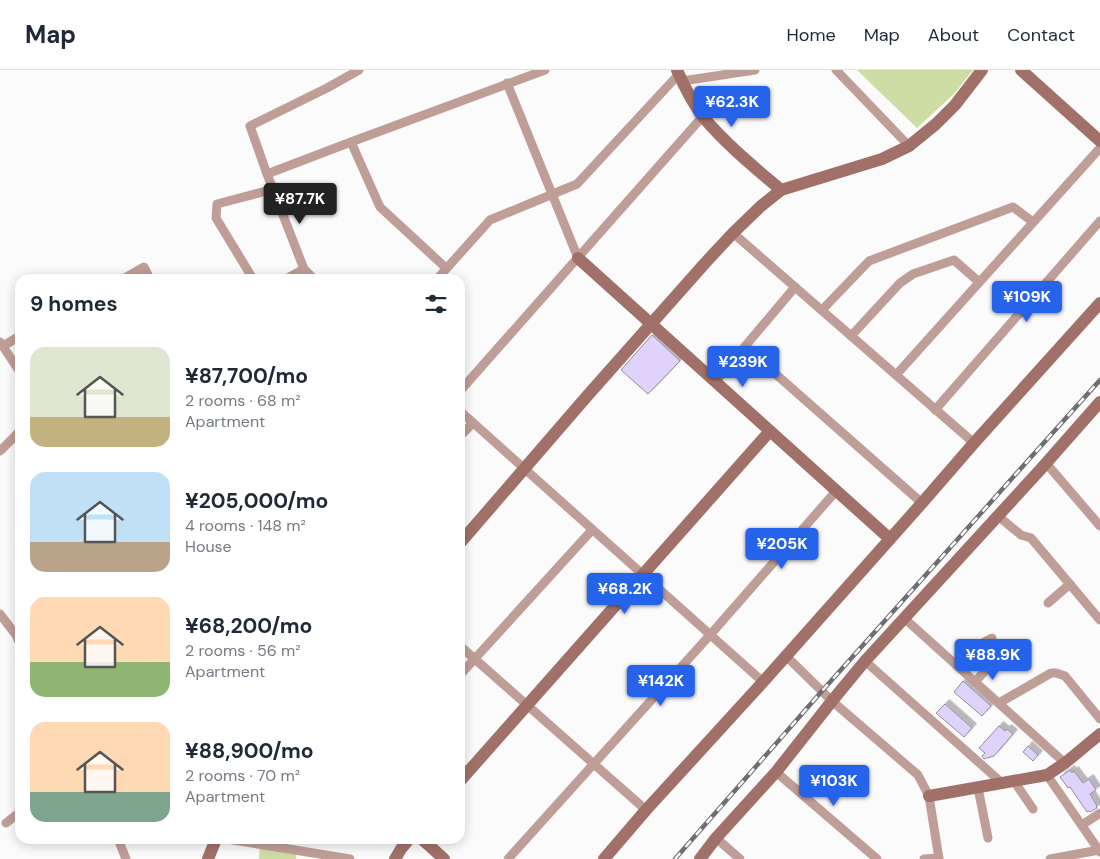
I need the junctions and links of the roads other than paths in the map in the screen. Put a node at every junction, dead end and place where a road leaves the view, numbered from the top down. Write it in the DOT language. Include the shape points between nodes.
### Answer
graph roads {
  1 [pos="359,70"];
  2 [pos="514,70"];
  3 [pos="545,70"];
  4 [pos="755,70"];
  5 [pos="836,70"];
  6 [pos="982,70"];
  7 [pos="1020,70"];
  8 [pos="679,75"];
  9 [pos="519,80"];
  10 [pos="507,83"];
  11 [pos="703,116"];
  12 [pos="1100,141"];
  13 [pos="351,142"];
  14 [pos="909,146"];
  15 [pos="1100,148"];
  16 [pos="267,174"];
  17 [pos="274,189"];
  18 [pos="781,190"];
  19 [pos="552,195"];
  20 [pos="1100,221"];
  21 [pos="1033,222"];
  22 [pos="733,233"];
  23 [pos="578,258"];
  24 [pos="446,268"];
  25 [pos="304,269"];
  26 [pos="132,274"];
  27 [pos="148,274"];
  28 [pos="250,274"];
  29 [pos="295,274"];
  30 [pos="309,274"];
  31 [pos="441,274"];
  32 [pos="979,282"];
  33 [pos="795,287"];
  34 [pos="1100,303"];
  35 [pos="822,310"];
  36 [pos="651,324"];
  37 [pos="851,336"];
  38 [pos="15,338"];
  39 [pos="1,344"];
  40 [pos="745,347"];
  41 [pos="15,365"];
  42 [pos="896,375"];
  43 [pos="715,382"];
  44 [pos="465,385"];
  45 [pos="1100,402"];
  46 [pos="935,410"];
  47 [pos="465,416"];
  48 [pos="472,423"];
  49 [pos="465,431"];
  50 [pos="770,431"];
  51 [pos="15,436"];
  52 [pos="974,443"];
  53 [pos="0,451"];
  54 [pos="1046,463"];
  55 [pos="524,470"];
  56 [pos="837,490"];
  57 [pos="922,503"];
  58 [pos="998,516"];
  59 [pos="1100,526"];
  60 [pos="592,530"];
  61 [pos="465,537"];
  62 [pos="890,539"];
  63 [pos="642,575"];
  64 [pos="1070,584"];
  65 [pos="1048,603"];
  66 [pos="0,614"];
  67 [pos="904,618"];
  68 [pos="1100,620"];
  69 [pos="15,634"];
  70 [pos="710,635"];
  71 [pos="992,638"];
  72 [pos="465,650"];
  73 [pos="786,656"];
  74 [pos="475,659"];
  75 [pos="865,661"];
  76 [pos="465,670"];
  77 [pos="763,682"];
  78 [pos="975,682"];
  79 [pos="832,701"];
  80 [pos="999,703"];
  81 [pos="527,705"];
  82 [pos="1100,719"];
  83 [pos="1100,734"];
  84 [pos="1066,762"];
  85 [pos="594,764"];
  86 [pos="776,772"];
  87 [pos="465,775"];
  88 [pos="1047,775"];
  89 [pos="1008,782"];
  90 [pos="978,788"];
  91 [pos="928,796"];
  92 [pos="1033,809"];
  93 [pos="646,810"];
  94 [pos="1100,813"];
  95 [pos="15,816"];
  96 [pos="6,823"];
  97 [pos="1082,825"];
  98 [pos="716,838"];
  99 [pos="988,838"];
  100 [pos="120,844"];
  101 [pos="214,844"];
  102 [pos="258,844"];
  103 [pos="405,844"];
  104 [pos="428,844"];
  105 [pos="1100,851"];
  106 [pos="126,859"];
  107 [pos="208,859"];
  108 [pos="350,859"];
  109 [pos="395,859"];
  110 [pos="444,859"];
  111 [pos="508,859"];
  112 [pos="604,859"];
  113 [pos="700,859"];
  114 [pos="740,859"];
  115 [pos="877,859"];
  116 [pos="924,859"];
  117 [pos="939,859"];
  118 [pos="1050,859"];
  1 -- 16 [label="street" via="250,126"];
  2 -- 9 [label="street"];
  3 -- 9 [label="street"];
  4 -- 8 [label="street"];
  5 -- 14 [label="street"];
  6 -- 14 [label="street" via="936,124"];
  7 -- 12 [label="street"];
  8 -- 11 [label="street"];
  8 -- 19 [label="street" via="577,184"];
  9 -- 10 [label="street"];
  10 -- 13 [label="street"];
  10 -- 19 [label="street"];
  11 -- 18 [label="street" via="728,144"];
  11 -- 23 [label="street"];
  13 -- 16 [label="street"];
  13 -- 24 [label="street" via="380,207"];
  14 -- 18 [label="street" via="882,158"];
  15 -- 21 [label="street"];
  16 -- 17 [label="street"];
  17 -- 25 [label="street"];
  17 -- 28 [label="street" via="217,204 216,218"];
  18 -- 22 [label="street"];
  19 -- 23 [label="street"];
  19 -- 24 [label="street" via="490,220"];
  20 -- 46 [label="street"];
  21 -- 32 [label="street"];
  21 -- 35 [label="street" via="1013,207 869,261"];
  22 -- 33 [label="street"];
  22 -- 36 [label="street"];
  23 -- 36 [label="street"];
  23 -- 44 [label="street"];
  24 -- 31 [label="street"];
  25 -- 29 [label="street"];
  25 -- 30 [label="street"];
  26 -- 27 [label="street" via="144,267"];
  32 -- 37 [label="street" via="954,260 913,274 900,283"];
  32 -- 42 [label="street"];
  33 -- 35 [label="street"];
  33 -- 40 [label="street"];
  34 -- 52 [label="street"];
  35 -- 37 [label="street"];
  36 -- 43 [label="street"];
  36 -- 55 [label="street"];
  37 -- 42 [label="street"];
  38 -- 39 [label="street"];
  39 -- 41 [label="street"];
  40 -- 43 [label="street"];
  40 -- 57 [label="street"];
  42 -- 46 [label="street"];
  43 -- 50 [label="street"];
  45 -- 54 [label="street"];
  46 -- 52 [label="street"];
  47 -- 48 [label="street"];
  48 -- 49 [label="street"];
  48 -- 55 [label="street"];
  50 -- 56 [label="street"];
  50 -- 63 [label="street"];
  51 -- 53 [label="street"];
  52 -- 57 [label="street"];
  54 -- 58 [label="street"];
  54 -- 59 [label="street"];
  55 -- 60 [label="street"];
  55 -- 61 [label="street"];
  56 -- 62 [label="street"];
  56 -- 70 [label="street"];
  57 -- 62 [label="street"];
  58 -- 64 [label="street" via="1021,535 1032,538"];
  58 -- 67 [label="street"];
  60 -- 63 [label="street"];
  60 -- 74 [label="street"];
  62 -- 73 [label="street"];
  63 -- 70 [label="street"];
  63 -- 81 [label="street"];
  64 -- 65 [label="street"];
  64 -- 68 [label="street"];
  66 -- 69 [label="street"];
  67 -- 75 [label="street"];
  67 -- 78 [label="street"];
  70 -- 77 [label="street"];
  70 -- 85 [label="street"];
  71 -- 78 [label="street" via="979,648 988,664"];
  72 -- 74 [label="street"];
  73 -- 77 [label="street"];
  73 -- 79 [label="street"];
  74 -- 76 [label="street"];
  74 -- 81 [label="street"];
  75 -- 79 [label="street"];
  75 -- 89 [label="street"];
  77 -- 93 [label="street"];
  78 -- 80 [label="street"];
  79 -- 86 [label="street"];
  79 -- 91 [label="street" via="918,774"];
  80 -- 82 [label="street" via="1050,673 1056,673 1065,676"];
  80 -- 84 [label="street"];
  81 -- 85 [label="street"];
  81 -- 87 [label="street"];
  83 -- 84 [label="street"];
  84 -- 88 [label="street"];
  85 -- 93 [label="street"];
  85 -- 111 [label="street"];
  86 -- 98 [label="street"];
  86 -- 115 [label="street"];
  88 -- 89 [label="street"];
  88 -- 97 [label="street"];
  89 -- 90 [label="street"];
  89 -- 92 [label="street"];
  90 -- 91 [label="street"];
  90 -- 99 [label="street"];
  91 -- 117 [label="street"];
  93 -- 112 [label="street"];
  94 -- 97 [label="street"];
  95 -- 96 [label="street"];
  97 -- 105 [label="street"];
  98 -- 113 [label="street"];
  98 -- 114 [label="street"];
  100 -- 106 [label="street"];
  101 -- 107 [label="street"];
  102 -- 108 [label="street"];
  103 -- 109 [label="street"];
  104 -- 110 [label="street"];
  105 -- 118 [label="street"];
  116 -- 117 [label="street"];
}
